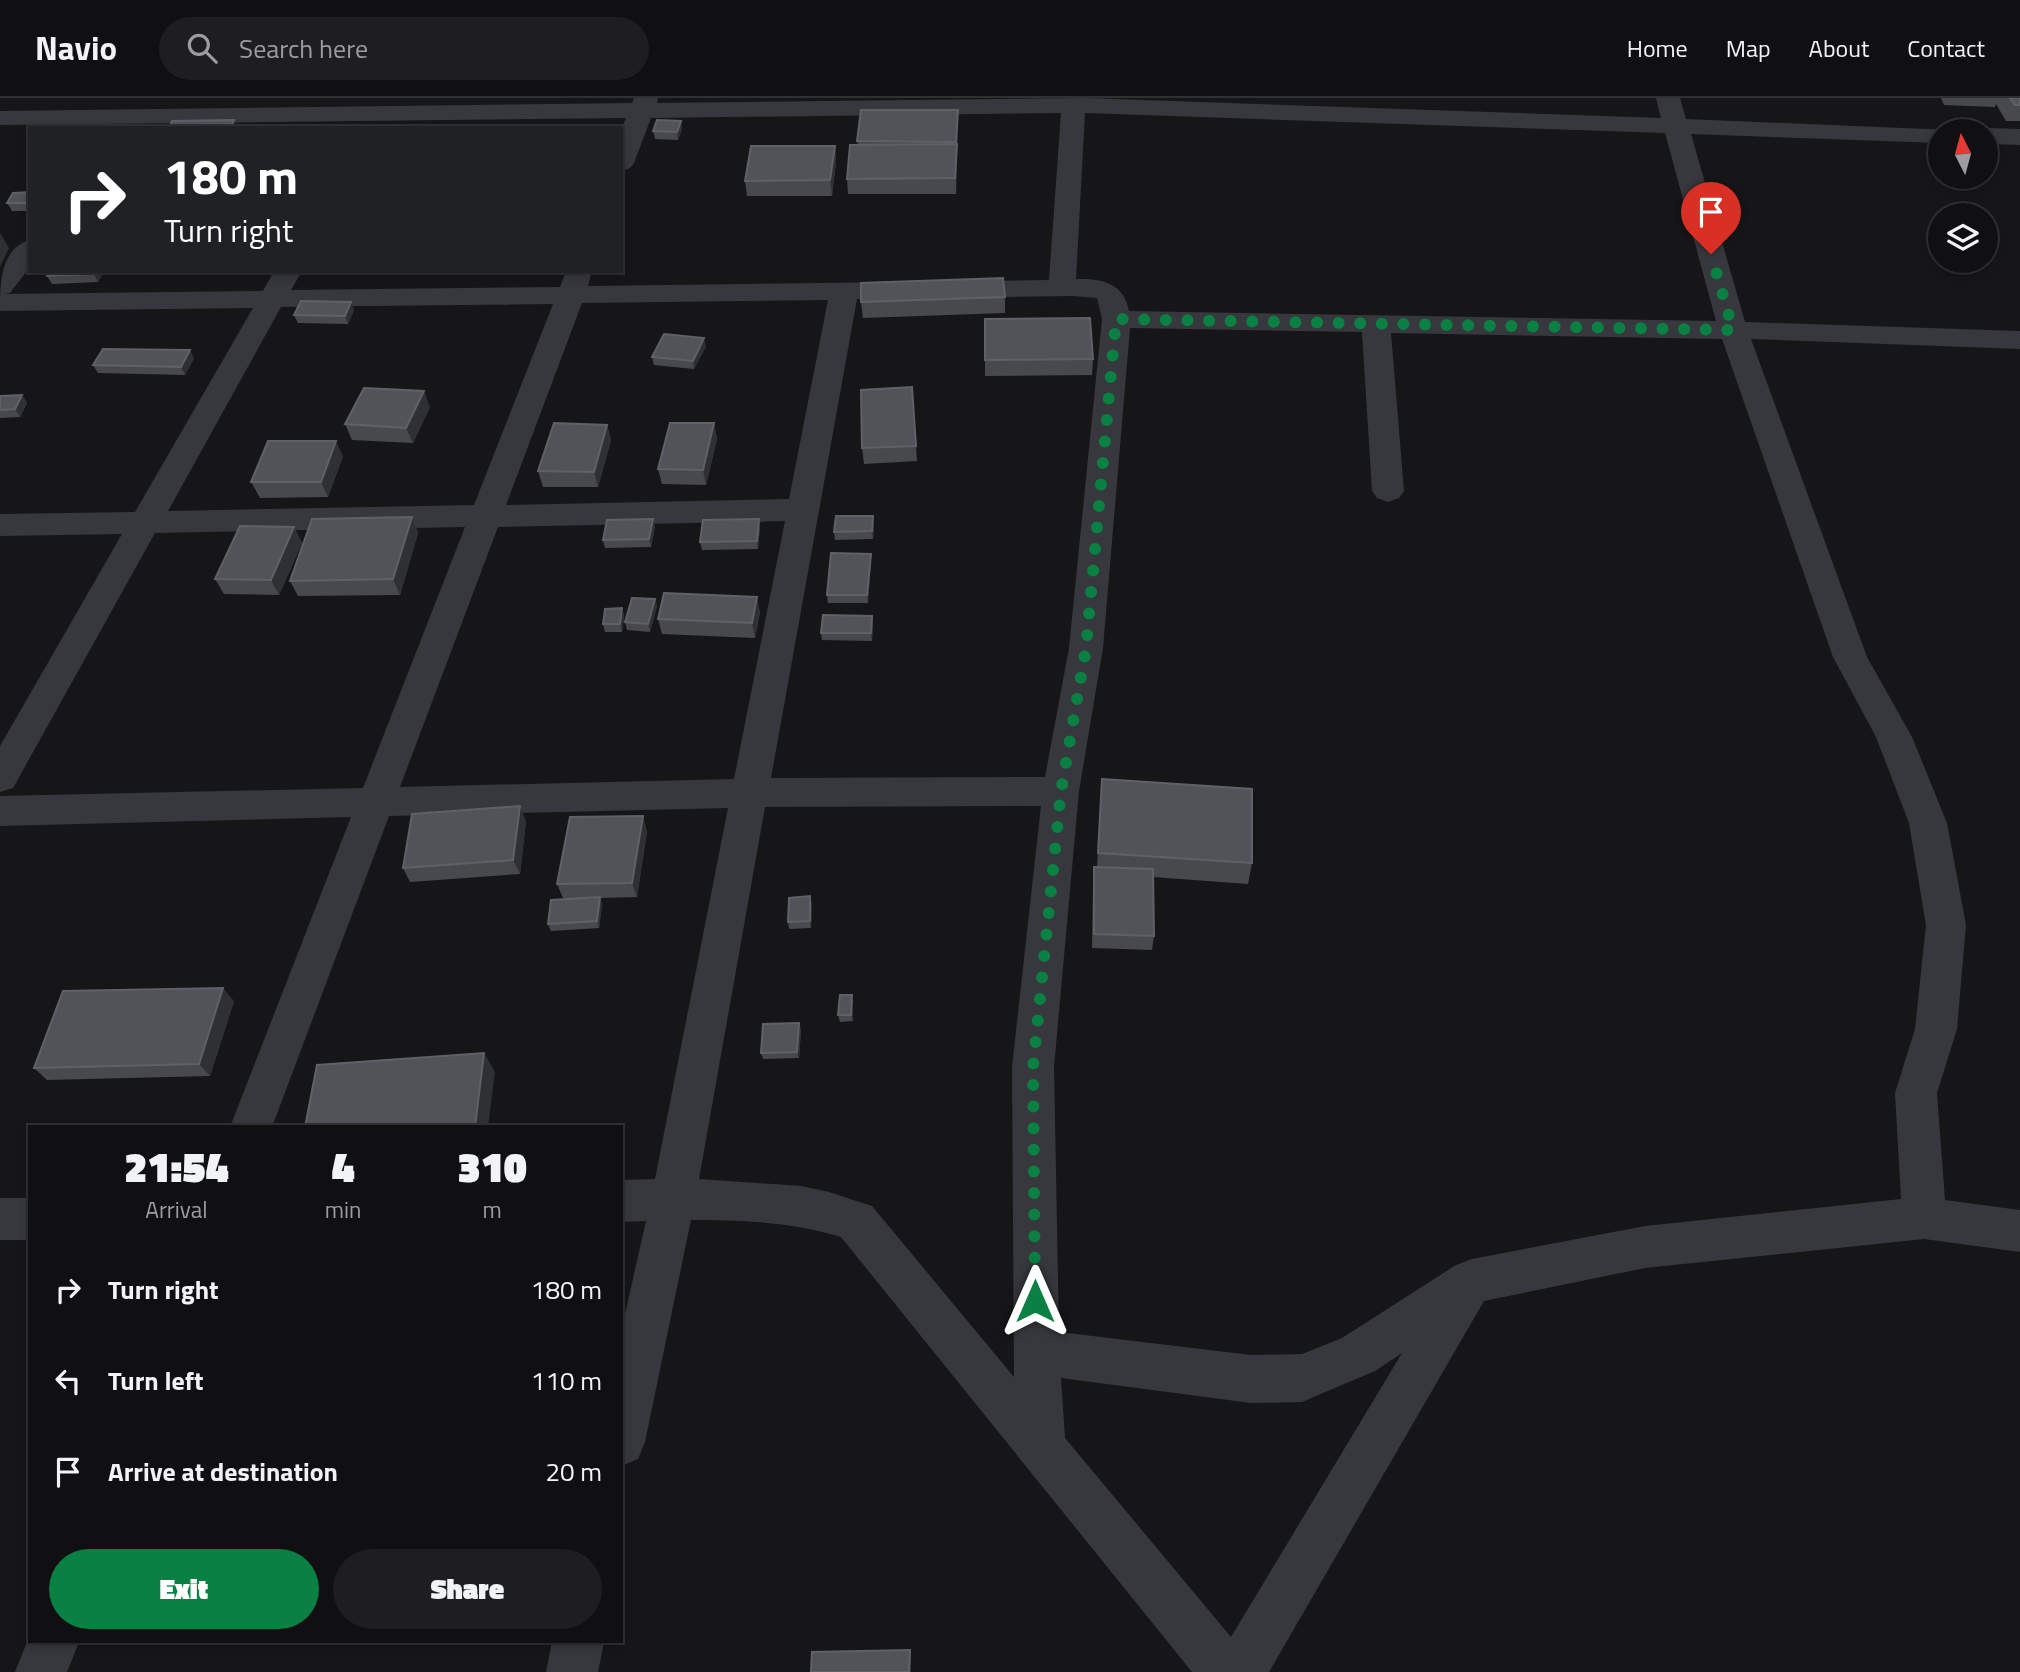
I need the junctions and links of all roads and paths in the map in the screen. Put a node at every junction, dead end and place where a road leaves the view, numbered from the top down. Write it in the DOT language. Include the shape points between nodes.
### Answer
graph roads {
  1 [pos="1668,98"];
  2 [pos="1074,102"];
  3 [pos="897,103"];
  4 [pos="644,104"];
  5 [pos="378,113"];
  6 [pos="131,114"];
  7 [pos="0,118"];
  8 [pos="1676,126"];
  9 [pos="1928,135"];
  10 [pos="1998,136"];
  11 [pos="2020,137"];
  12 [pos="623,158"];
  13 [pos="28,251"];
  14 [pos="287,273"];
  15 [pos="575,283"];
  16 [pos="0,287"];
  17 [pos="1062,288"];
  18 [pos="844,291"];
  19 [pos="273,299"];
  20 [pos="0,303"];
  21 [pos="1116,319"];
  22 [pos="1376,326"];
  23 [pos="1733,330"];
  24 [pos="2020,340"];
  25 [pos="1388,491"];
  26 [pos="802,510"];
  27 [pos="485,516"];
  28 [pos="146,522"];
  29 [pos="0,525"];
  30 [pos="0,778"];
  31 [pos="1061,791"];
  32 [pos="748,793"];
  33 [pos="376,801"];
  34 [pos="0,811"];
  35 [pos="252,1125"];
  36 [pos="673,1199"];
  37 [pos="623,1201"];
  38 [pos="1923,1218"];
  39 [pos="0,1219"];
  40 [pos="28,1219"];
  41 [pos="2020,1231"];
  42 [pos="1472,1281"];
  43 [pos="1036,1352"];
  44 [pos="623,1433"];
  45 [pos="1041,1446"];
  46 [pos="53,1643"];
  47 [pos="579,1643"];
  48 [pos="41,1672"];
  49 [pos="572,1672"];
  50 [pos="1226,1672"];
  51 [pos="1240,1672"];
  1 -- 8 [label="street"];
  2 -- 3 [label="street"];
  2 -- 8 [label="street"];
  2 -- 17 [label="street"];
  3 -- 4 [label="street"];
  4 -- 5 [label="street"];
  4 -- 12 [label="street"];
  5 -- 6 [label="street"];
  6 -- 7 [label="street"];
  8 -- 9 [label="street"];
  8 -- 23 [label="street"];
  10 -- 11 [label="street"];
  13 -- 16 [label="street"];
  14 -- 19 [label="street"];
  15 -- 18 [label="street"];
  15 -- 19 [label="street"];
  15 -- 27 [label="street"];
  17 -- 18 [label="street"];
  17 -- 21 [label="street" via="1109,292 1115,299"];
  18 -- 26 [label="street"];
  19 -- 20 [label="street"];
  19 -- 28 [label="street"];
  21 -- 22 [label="street"];
  21 -- 31 [label="street" via="1086,648"];
  22 -- 23 [label="street"];
  22 -- 25 [label="street"];
  23 -- 24 [label="street"];
  23 -- 38 [label="street" via="1850,657 1894,737 1927,823 1946,925 1936,1028 1916,1093"];
  26 -- 27 [label="street"];
  26 -- 32 [label="street"];
  27 -- 28 [label="street"];
  27 -- 33 [label="street"];
  28 -- 29 [label="street"];
  28 -- 30 [label="street"];
  31 -- 32 [label="street"];
  31 -- 43 [label="street" via="1033,1067"];
  32 -- 33 [label="street"];
  32 -- 36 [label="street"];
  33 -- 34 [label="street"];
  33 -- 35 [label="street"];
  36 -- 37 [label="street"];
  36 -- 44 [label="street"];
  36 -- 45 [label="street" via="802,1205 856,1221"];
  38 -- 41 [label="street"];
  38 -- 42 [label="street" via="1645,1247"];
  39 -- 40 [label="street"];
  42 -- 43 [label="street" via="1358,1355 1302,1378 1251,1379"];
  42 -- 51 [label="street"];
  43 -- 45 [label="street"];
  45 -- 50 [label="street"];
  46 -- 48 [label="street"];
  47 -- 49 [label="street"];
}
